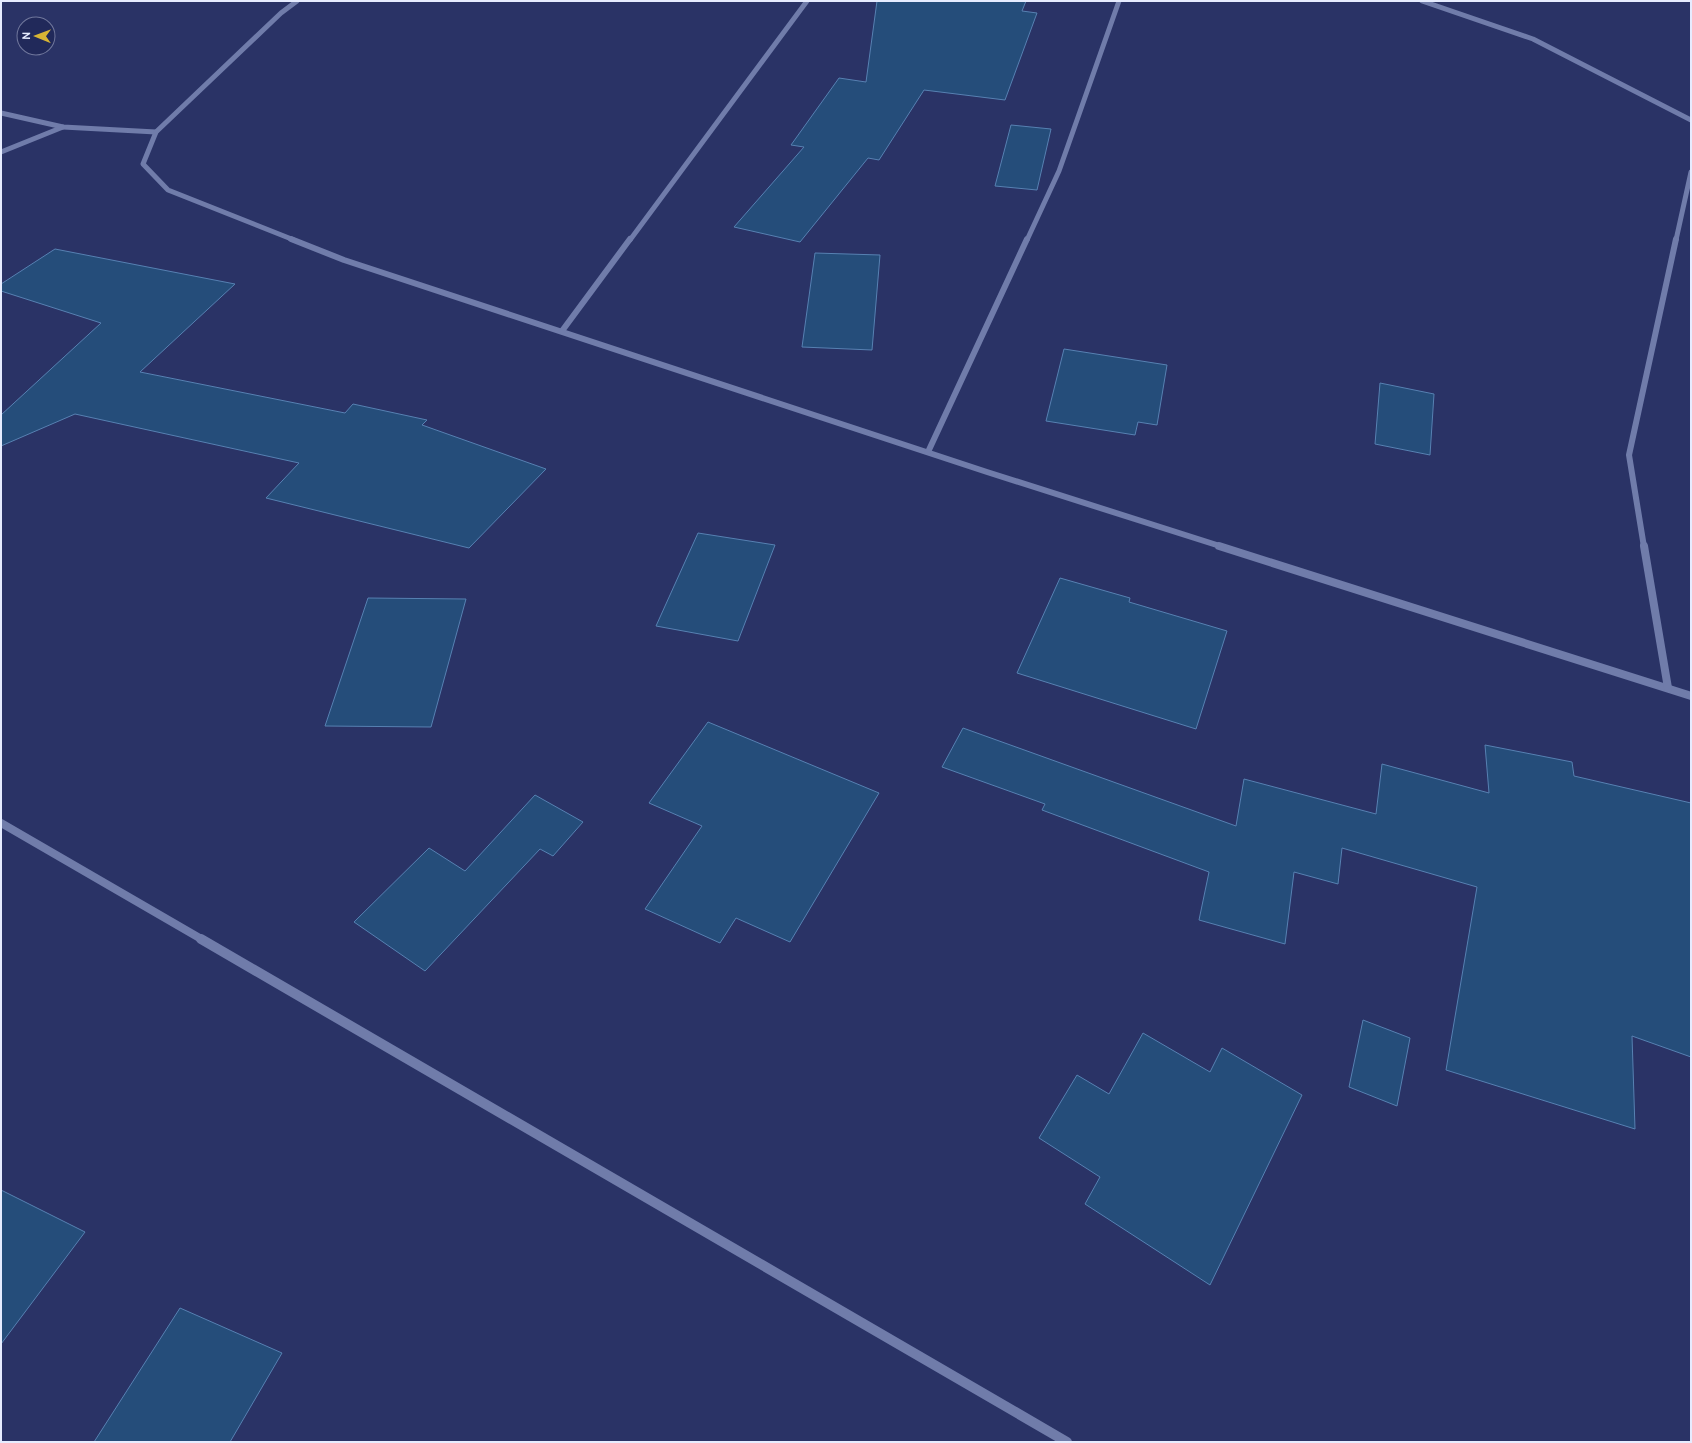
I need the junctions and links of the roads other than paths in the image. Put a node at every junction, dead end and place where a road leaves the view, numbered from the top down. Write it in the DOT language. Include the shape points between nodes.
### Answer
graph roads {
  1 [pos="297,1"];
  2 [pos="807,1"];
  3 [pos="1119,1"];
  4 [pos="1422,1"];
  5 [pos="1,114"];
  6 [pos="1691,120"];
  7 [pos="63,127"];
  8 [pos="156,132"];
  9 [pos="1,152"];
  10 [pos="1691,172"];
  11 [pos="1683,207"];
  12 [pos="1691,209"];
  13 [pos="562,331"];
  14 [pos="928,452"];
  15 [pos="1668,688"];
  16 [pos="1691,696"];
  17 [pos="1,824"];
  18 [pos="1067,1442"];
  1 -- 8 [label="street" via="281,13"];
  2 -- 13 [label="street"];
  3 -- 14 [label="street" via="1059,170"];
  4 -- 6 [label="street" via="1533,39"];
  5 -- 7 [label="street"];
  7 -- 8 [label="street"];
  7 -- 9 [label="street"];
  8 -- 13 [label="street" via="143,164 168,190 344,260"];
  10 -- 11 [label="street"];
  11 -- 12 [label="street"];
  11 -- 15 [label="street" via="1629,455"];
  13 -- 14 [label="street"];
  14 -- 15 [label="street"];
  15 -- 16 [label="street"];
  17 -- 18 [label="street"];
}
